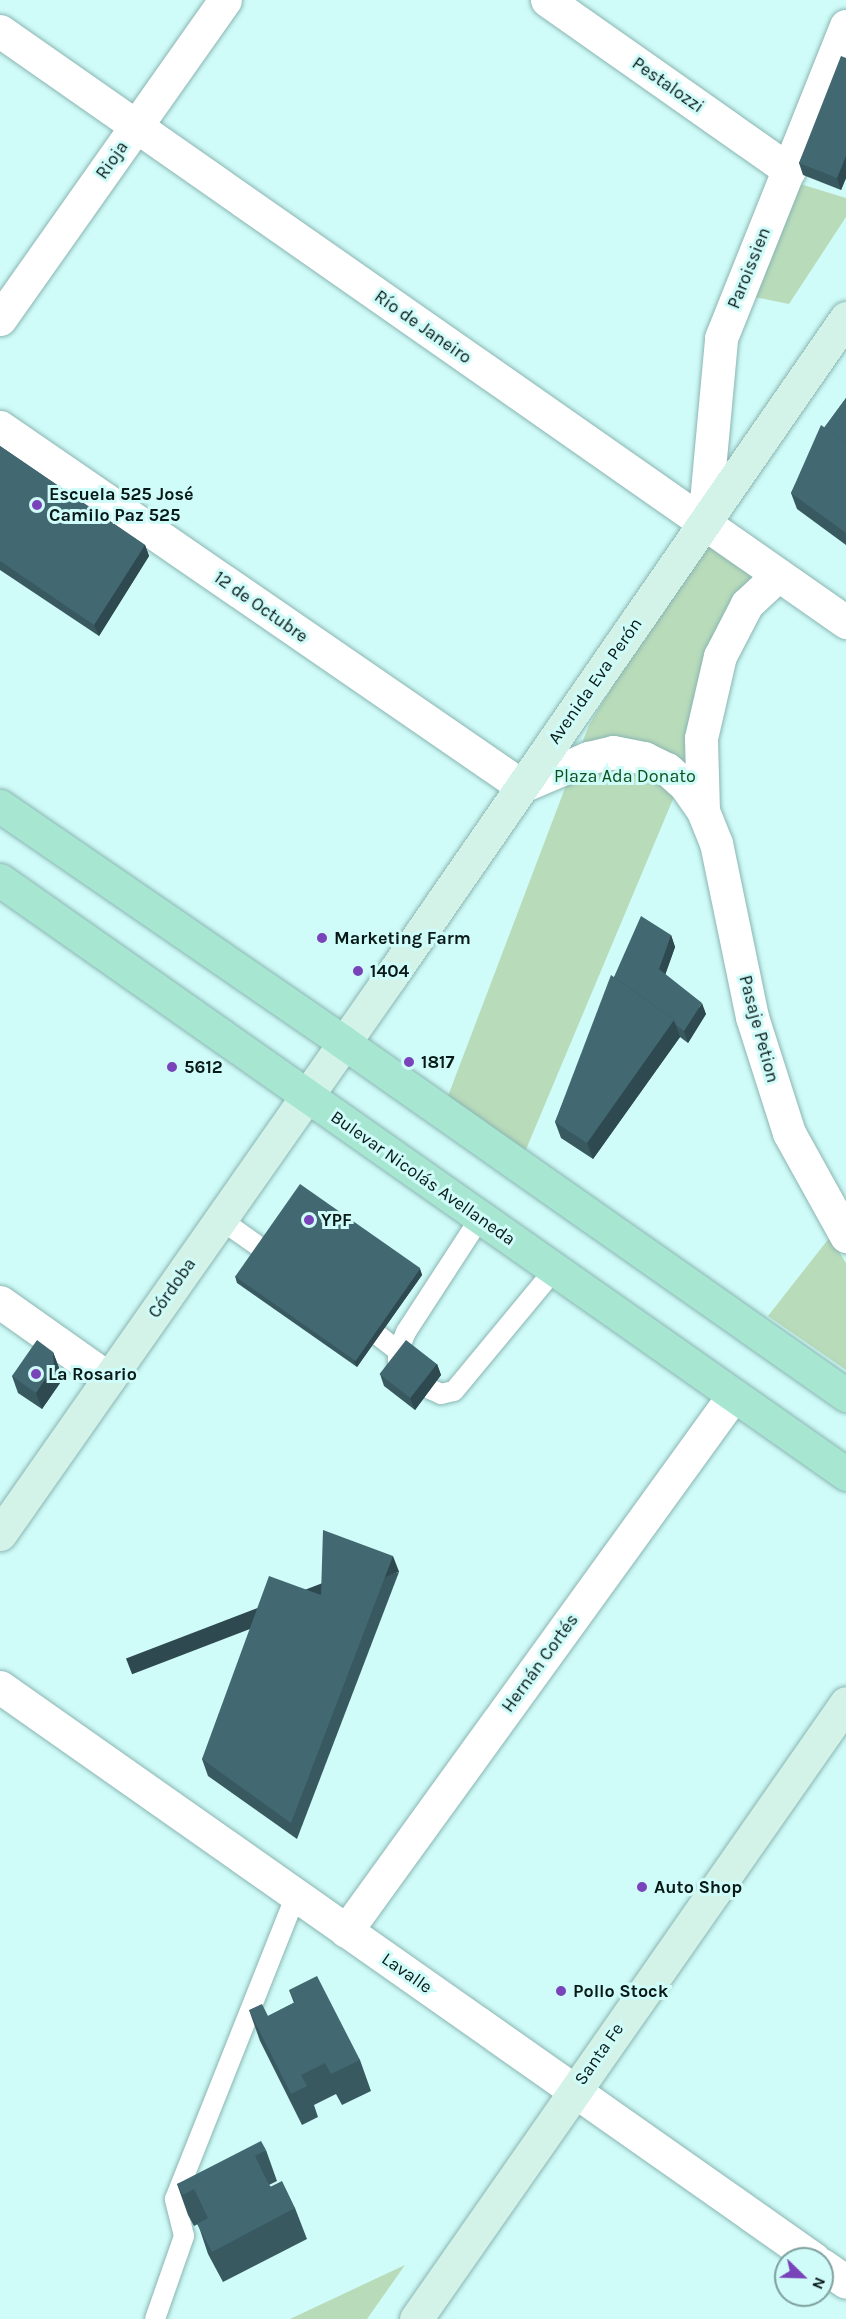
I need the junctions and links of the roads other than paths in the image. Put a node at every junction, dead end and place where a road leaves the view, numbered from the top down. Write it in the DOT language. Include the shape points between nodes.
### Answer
graph roads {
  1 [pos="225,0"];
  2 [pos="547,0"];
  3 [pos="846,26"];
  4 [pos="0,31"];
  5 [pos="136,126"];
  6 [pos="789,170"];
  7 [pos="846,318"];
  8 [pos="0,319"];
  9 [pos="0,427"];
  10 [pos="704,523"];
  11 [pos="778,574"];
  12 [pos="846,622"];
  13 [pos="522,786"];
  14 [pos="0,806"];
  15 [pos="703,811"];
  16 [pos="0,880"];
  17 [pos="343,1042"];
  18 [pos="306,1095"];
  19 [pos="480,1218"];
  20 [pos="220,1219"];
  21 [pos="846,1236"];
  22 [pos="261,1248"];
  23 [pos="554,1270"];
  24 [pos="0,1302"];
  25 [pos="379,1336"];
  26 [pos="109,1379"];
  27 [pos="430,1389"];
  28 [pos="846,1395"];
  29 [pos="733,1396"];
  30 [pos="846,1474"];
  31 [pos="0,1534"];
  32 [pos="0,1688"];
  33 [pos="846,1703"];
  34 [pos="296,1896"];
  35 [pos="346,1931"];
  36 [pos="573,2090"];
  37 [pos="796,2247"];
  38 [pos="155,2319"];
  39 [pos="416,2319"];
  1 -- 5 [label="street, Rioja"];
  2 -- 6 [label="street, Pestalozzi"];
  3 -- 6 [label="street, Paroissien"];
  4 -- 5 [label="street, Río de Janeiro"];
  5 -- 8 [label="street, Rioja"];
  5 -- 10 [label="street, Río de Janeiro"];
  6 -- 10 [label="street, Paroissien" via="721,338"];
  7 -- 10 [label="main road, Avenida Eva Perón"];
  9 -- 13 [label="street, 12 de Octubre"];
  10 -- 11 [label="street, Río de Janeiro"];
  10 -- 13 [label="main road, Avenida Eva Perón"];
  11 -- 12 [label="street, Río de Janeiro"];
  11 -- 15 [label="street, Pasaje Petion" via="747,604 720,656 701,738"];
  13 -- 15 [label="street, Pasaje Petion" via="588,758 613,752 644,758 667,769 685,785"];
  13 -- 17 [label="main road, Avenida Eva Perón"];
  14 -- 17 [label="main road"];
  15 -- 21 [label="street, Pasaje Petion" via="716,843 752,1017 789,1133"];
  16 -- 18 [label="main road, Bulevar Nicolás Avellaneda"];
  17 -- 18 [label="main road, Córdoba"];
  17 -- 28 [label="main road"];
  18 -- 19 [label="main road, Bulevar Nicolás Avellaneda"];
  18 -- 20 [label="main road, Córdoba"];
  19 -- 23 [label="main road, Bulevar Nicolás Avellaneda"];
  19 -- 25 [label="lane" via="406,1332 398,1359"];
  20 -- 22 [label="lane"];
  20 -- 26 [label="main road, Córdoba"];
  23 -- 27 [label="lane" via="454,1391 441,1394"];
  23 -- 29 [label="main road, Bulevar Nicolás Avellaneda"];
  24 -- 26 [label="street"];
  26 -- 31 [label="main road, Córdoba"];
  29 -- 30 [label="main road, Bulevar Nicolás Avellaneda"];
  29 -- 35 [label="street, Hernán Cortés"];
  32 -- 34 [label="street, Lavalle"];
  33 -- 36 [label="main road, Santa Fe"];
  34 -- 35 [label="street, Lavalle"];
  34 -- 38 [label="lane" via="175,2199 184,2236"];
  35 -- 36 [label="street, Lavalle"];
  36 -- 37 [label="street, Lavalle"];
  36 -- 39 [label="main road, Santa Fe"];
}
